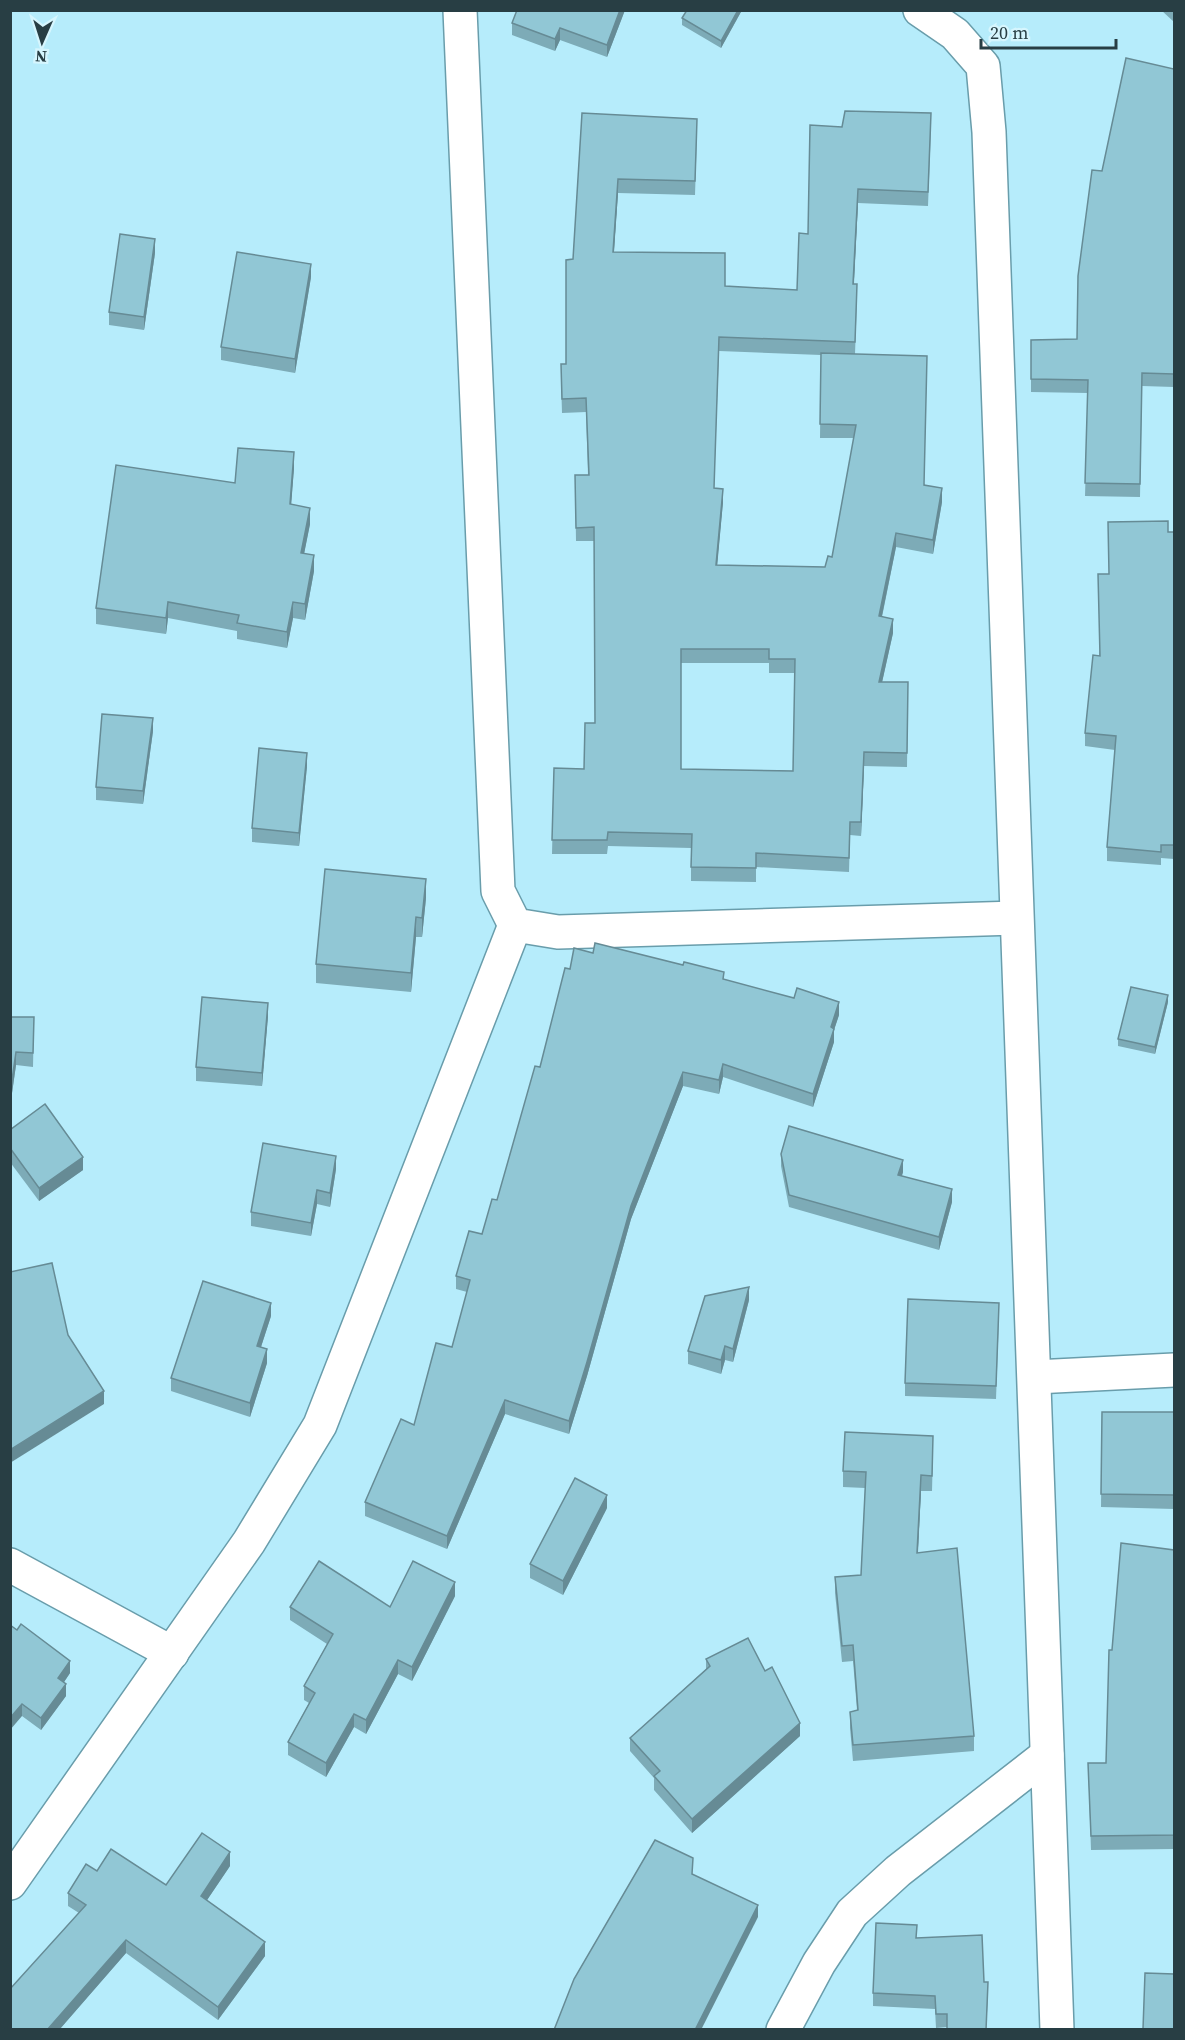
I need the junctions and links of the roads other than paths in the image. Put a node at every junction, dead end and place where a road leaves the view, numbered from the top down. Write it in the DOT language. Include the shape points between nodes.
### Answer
graph roads {
  1 [pos="460,10"];
  2 [pos="920,10"];
  3 [pos="1016,918"];
  4 [pos="516,925"];
  5 [pos="1174,1370"];
  6 [pos="1035,1377"];
  7 [pos="10,1565"];
  8 [pos="172,1653"];
  9 [pos="1047,1755"];
  10 [pos="10,1883"];
  11 [pos="783,2030"];
  12 [pos="1057,2030"];
  1 -- 4 [label="street" via="498,891"];
  2 -- 3 [label="street" via="955,34 983,66 989,132"];
  3 -- 4 [label="street" via="558,932"];
  3 -- 6 [label="street"];
  4 -- 8 [label="street" via="320,1425 249,1542"];
  5 -- 6 [label="street"];
  6 -- 9 [label="street"];
  7 -- 8 [label="street"];
  8 -- 10 [label="street"];
  9 -- 11 [label="street" via="898,1871 852,1913 819,1963"];
  9 -- 12 [label="street"];
}
